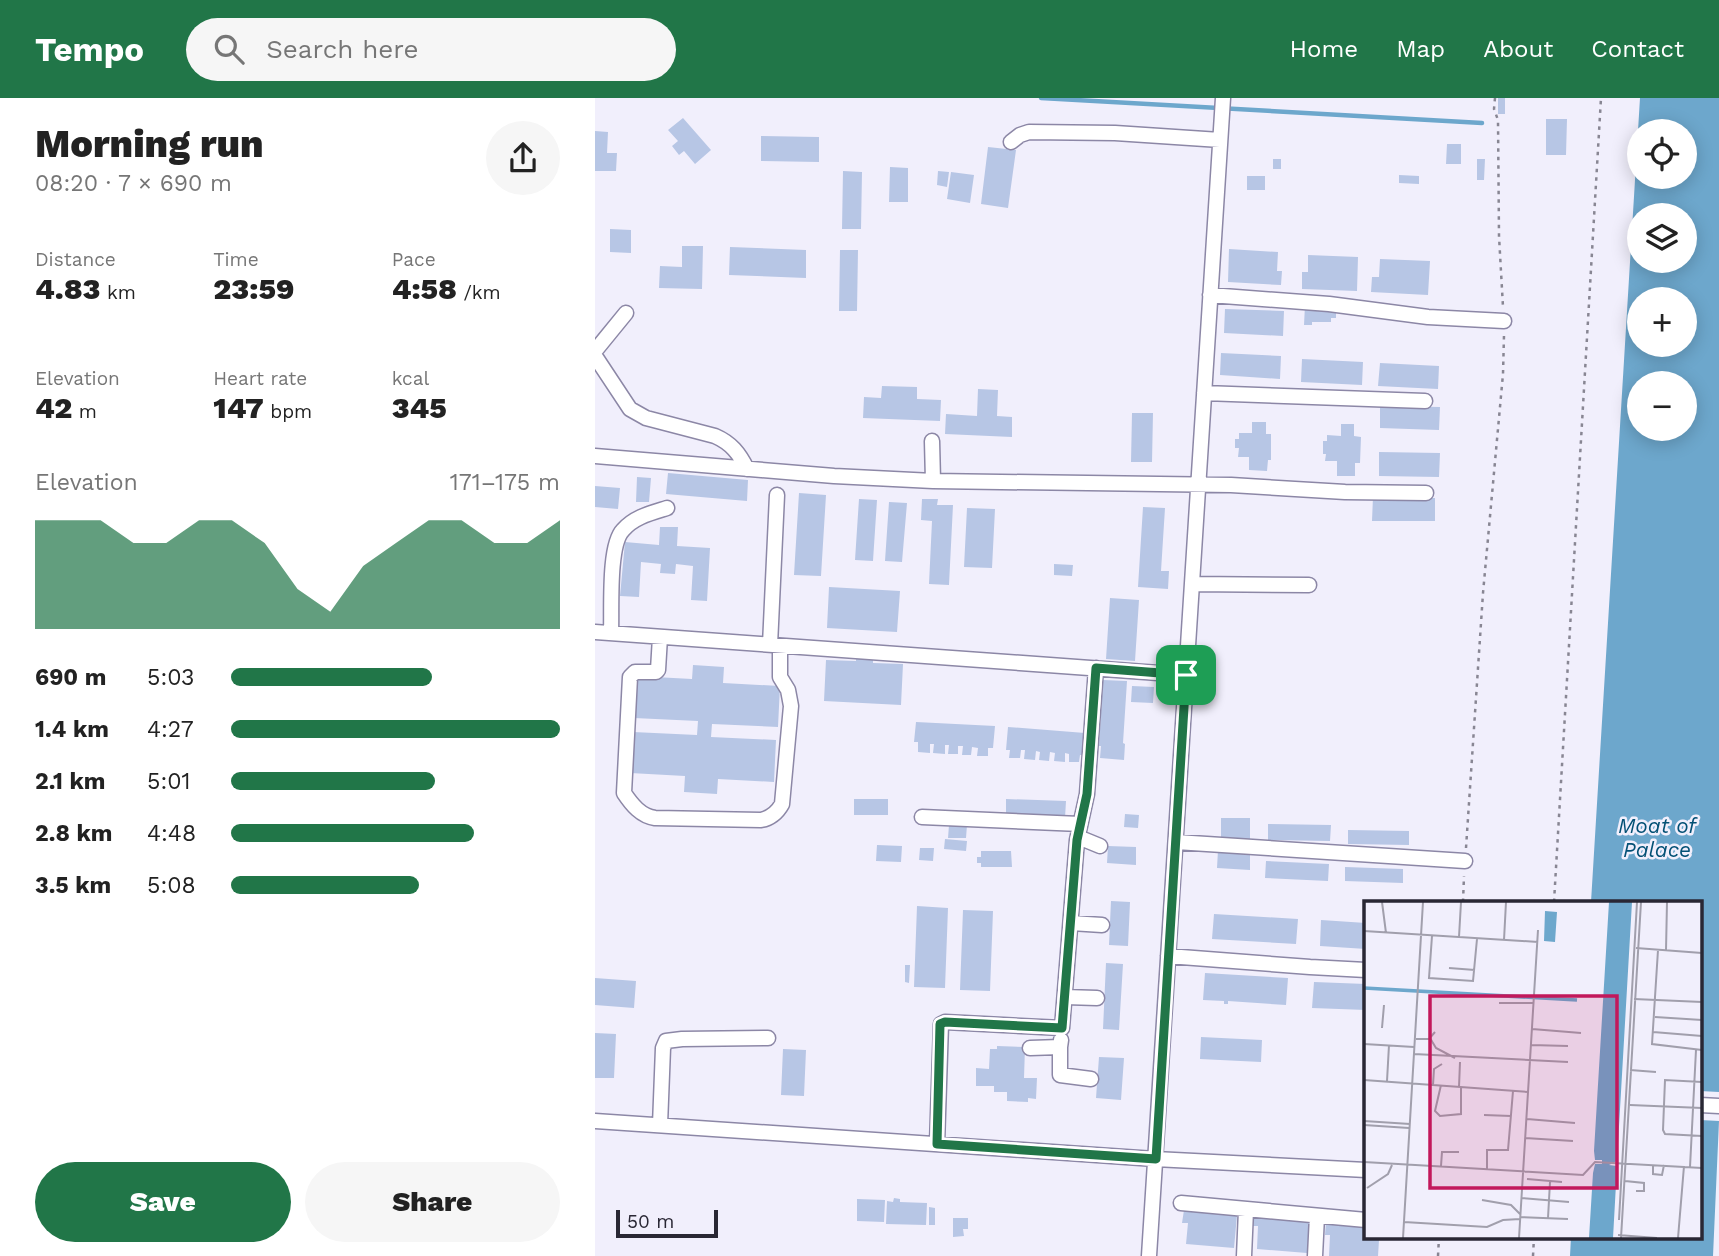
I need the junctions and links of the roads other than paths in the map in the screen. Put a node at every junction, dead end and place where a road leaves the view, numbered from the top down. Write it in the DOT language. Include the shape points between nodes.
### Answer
graph roads {
  1 [pos="1222,105"];
  2 [pos="1220,140"];
  3 [pos="1011,142"];
  4 [pos="1210,295"];
  5 [pos="626,313"];
  6 [pos="1504,321"];
  7 [pos="595,351"];
  8 [pos="595,356"];
  9 [pos="1204,393"];
  10 [pos="1425,401"];
  11 [pos="932,441"];
  12 [pos="595,456"];
  13 [pos="747,469"];
  14 [pos="933,481"];
  15 [pos="1198,486"];
  16 [pos="1426,494"];
  17 [pos="777,495"];
  18 [pos="667,508"];
  19 [pos="1192,584"];
  20 [pos="1309,585"];
  21 [pos="595,632"];
  22 [pos="611,633"];
  23 [pos="660,636"];
  24 [pos="775,645"];
  25 [pos="1096,668"];
  26 [pos="1186,675"];
  27 [pos="922,817"];
  28 [pos="1079,830"];
  29 [pos="1176,842"];
  30 [pos="1100,846"];
  31 [pos="1465,861"];
  32 [pos="1071,923"];
  33 [pos="1102,925"];
  34 [pos="1168,956"];
  35 [pos="1364,970"];
  36 [pos="1065,997"];
  37 [pos="1097,998"];
  38 [pos="1062,1028"];
  39 [pos="768,1038"];
  40 [pos="1060,1047"];
  41 [pos="1030,1048"];
  42 [pos="1091,1079"];
  43 [pos="1701,1105"];
  44 [pos="1719,1106"];
  45 [pos="595,1121"];
  46 [pos="660,1125"];
  47 [pos="937,1144"];
  48 [pos="1156,1159"];
  49 [pos="1364,1170"];
  50 [pos="1181,1203"];
  51 [pos="1247,1210"];
  52 [pos="1317,1216"];
  53 [pos="1364,1220"];
  54 [pos="1149,1256"];
  55 [pos="1244,1256"];
  56 [pos="1315,1256"];
  1 -- 2 [label="street"];
  2 -- 3 [label="street" via="1029,132"];
  2 -- 4 [label="street"];
  4 -- 6 [label="street"];
  4 -- 9 [label="street"];
  5 -- 7 [label="street"];
  8 -- 13 [label="street" via="630,409 723,440"];
  9 -- 10 [label="street"];
  9 -- 15 [label="street"];
  11 -- 14 [label="street"];
  12 -- 13 [label="street"];
  13 -- 14 [label="street"];
  14 -- 15 [label="street"];
  15 -- 16 [label="street"];
  15 -- 19 [label="street"];
  17 -- 24 [label="street"];
  18 -- 22 [label="street" via="632,522 617,539"];
  19 -- 20 [label="street"];
  19 -- 26 [label="street"];
  21 -- 22 [label="street"];
  22 -- 23 [label="street"];
  23 -- 24 [label="street"];
  23 -- 24 [label="street" via="658,670 635,672 630,677 624,793 642,813 655,818 761,820 780,808 791,706"];
  24 -- 25 [label="street"];
  25 -- 26 [label="street"];
  25 -- 28 [label="street" via="1087,794"];
  26 -- 29 [label="street"];
  27 -- 28 [label="street"];
  28 -- 30 [label="street"];
  28 -- 32 [label="street"];
  29 -- 31 [label="street"];
  29 -- 34 [label="street"];
  32 -- 33 [label="street"];
  32 -- 36 [label="street"];
  34 -- 35 [label="street"];
  34 -- 48 [label="street"];
  36 -- 37 [label="street"];
  36 -- 38 [label="street"];
  38 -- 40 [label="street"];
  38 -- 47 [label="street" via="940,1024"];
  39 -- 46 [label="street" via="666,1041"];
  40 -- 41 [label="street"];
  40 -- 42 [label="street" via="1060,1075"];
  43 -- 44 [label="street"];
  45 -- 46 [label="street"];
  46 -- 47 [label="street"];
  47 -- 48 [label="street"];
  48 -- 49 [label="street"];
  48 -- 54 [label="street"];
  50 -- 51 [label="street"];
  51 -- 52 [label="street"];
  51 -- 55 [label="street"];
  52 -- 53 [label="street"];
  52 -- 56 [label="street"];
}
